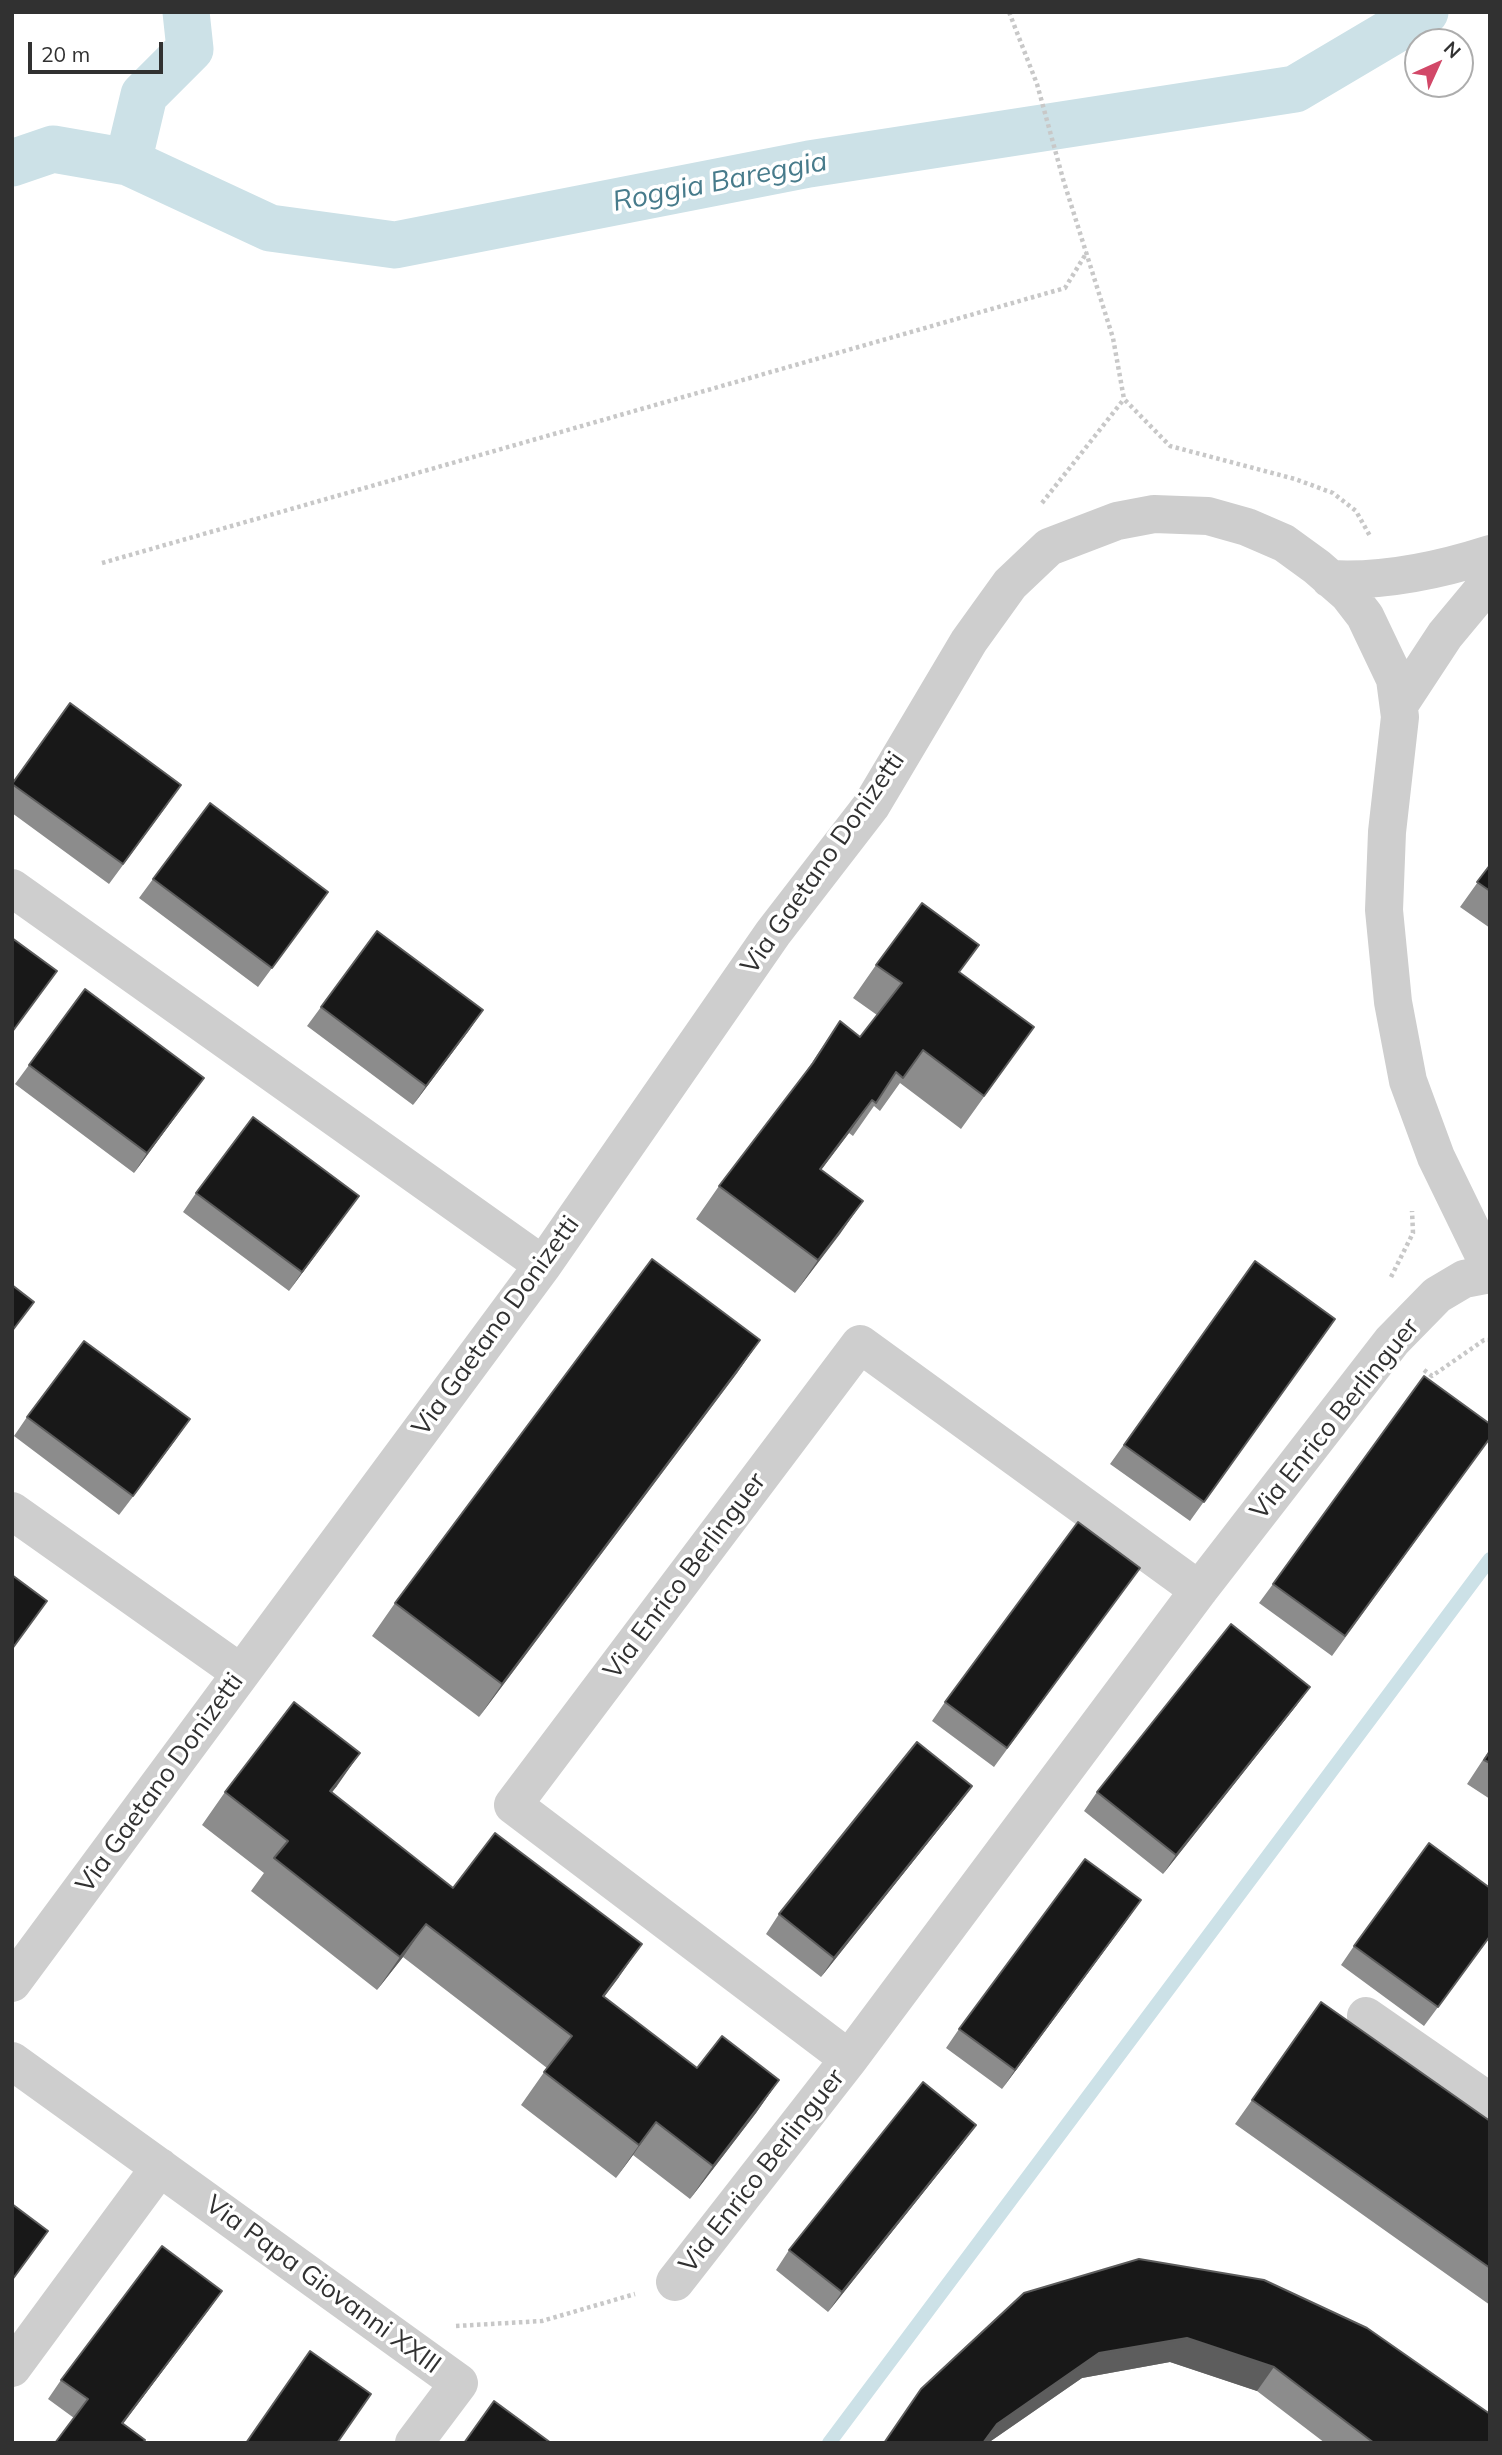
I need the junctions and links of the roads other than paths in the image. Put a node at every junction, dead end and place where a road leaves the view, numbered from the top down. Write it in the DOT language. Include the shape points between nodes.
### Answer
graph roads {
  1 [pos="1490,554"];
  2 [pos="1330,579"];
  3 [pos="1490,581"];
  4 [pos="1399,705"];
  5 [pos="12,888"];
  6 [pos="543,1265"];
  7 [pos="1490,1268"];
  8 [pos="1490,1274"];
  9 [pos="12,1511"];
  10 [pos="1199,1590"];
  11 [pos="241,1672"];
  12 [pos="12,1983"];
  13 [pos="1366,2016"];
  14 [pos="849,2059"];
  15 [pos="12,2061"];
  16 [pos="1490,2102"];
  17 [pos="160,2167"];
  18 [pos="675,2282"];
  19 [pos="12,2368"];
  20 [pos="414,2443"];
  1 -- 2 [label="street" via="1399,576"];
  2 -- 4 [label="street, Via Gaetano Donizetti" via="1365,616 1395,679"];
  2 -- 6 [label="street, Via Gaetano Donizetti" via="1284,543 1208,516 1154,514 1117,521 1049,547 1010,584 969,641 871,806 773,933"];
  3 -- 4 [label="street" via="1445,635"];
  4 -- 7 [label="street, Via Gaetano Donizetti" via="1384,911 1393,1002 1408,1081 1436,1157"];
  5 -- 6 [label="street"];
  6 -- 11 [label="street, Via Gaetano Donizetti"];
  8 -- 10 [label="street, Via Enrico Berlinguer" via="1464,1279 1437,1295 1392,1342"];
  9 -- 11 [label="street"];
  10 -- 14 [label="street, Via Enrico Berlinguer"];
  10 -- 14 [label="street, Via Enrico Berlinguer" via="860,1344 521,1794 513,1805"];
  11 -- 12 [label="street, Via Gaetano Donizetti"];
  13 -- 16 [label="street"];
  14 -- 18 [label="street, Via Enrico Berlinguer"];
  15 -- 17 [label="street, Via Papa Giovanni XXIII"];
  17 -- 19 [label="street"];
  17 -- 20 [label="street, Via Papa Giovanni XXIII" via="459,2383"];
}
